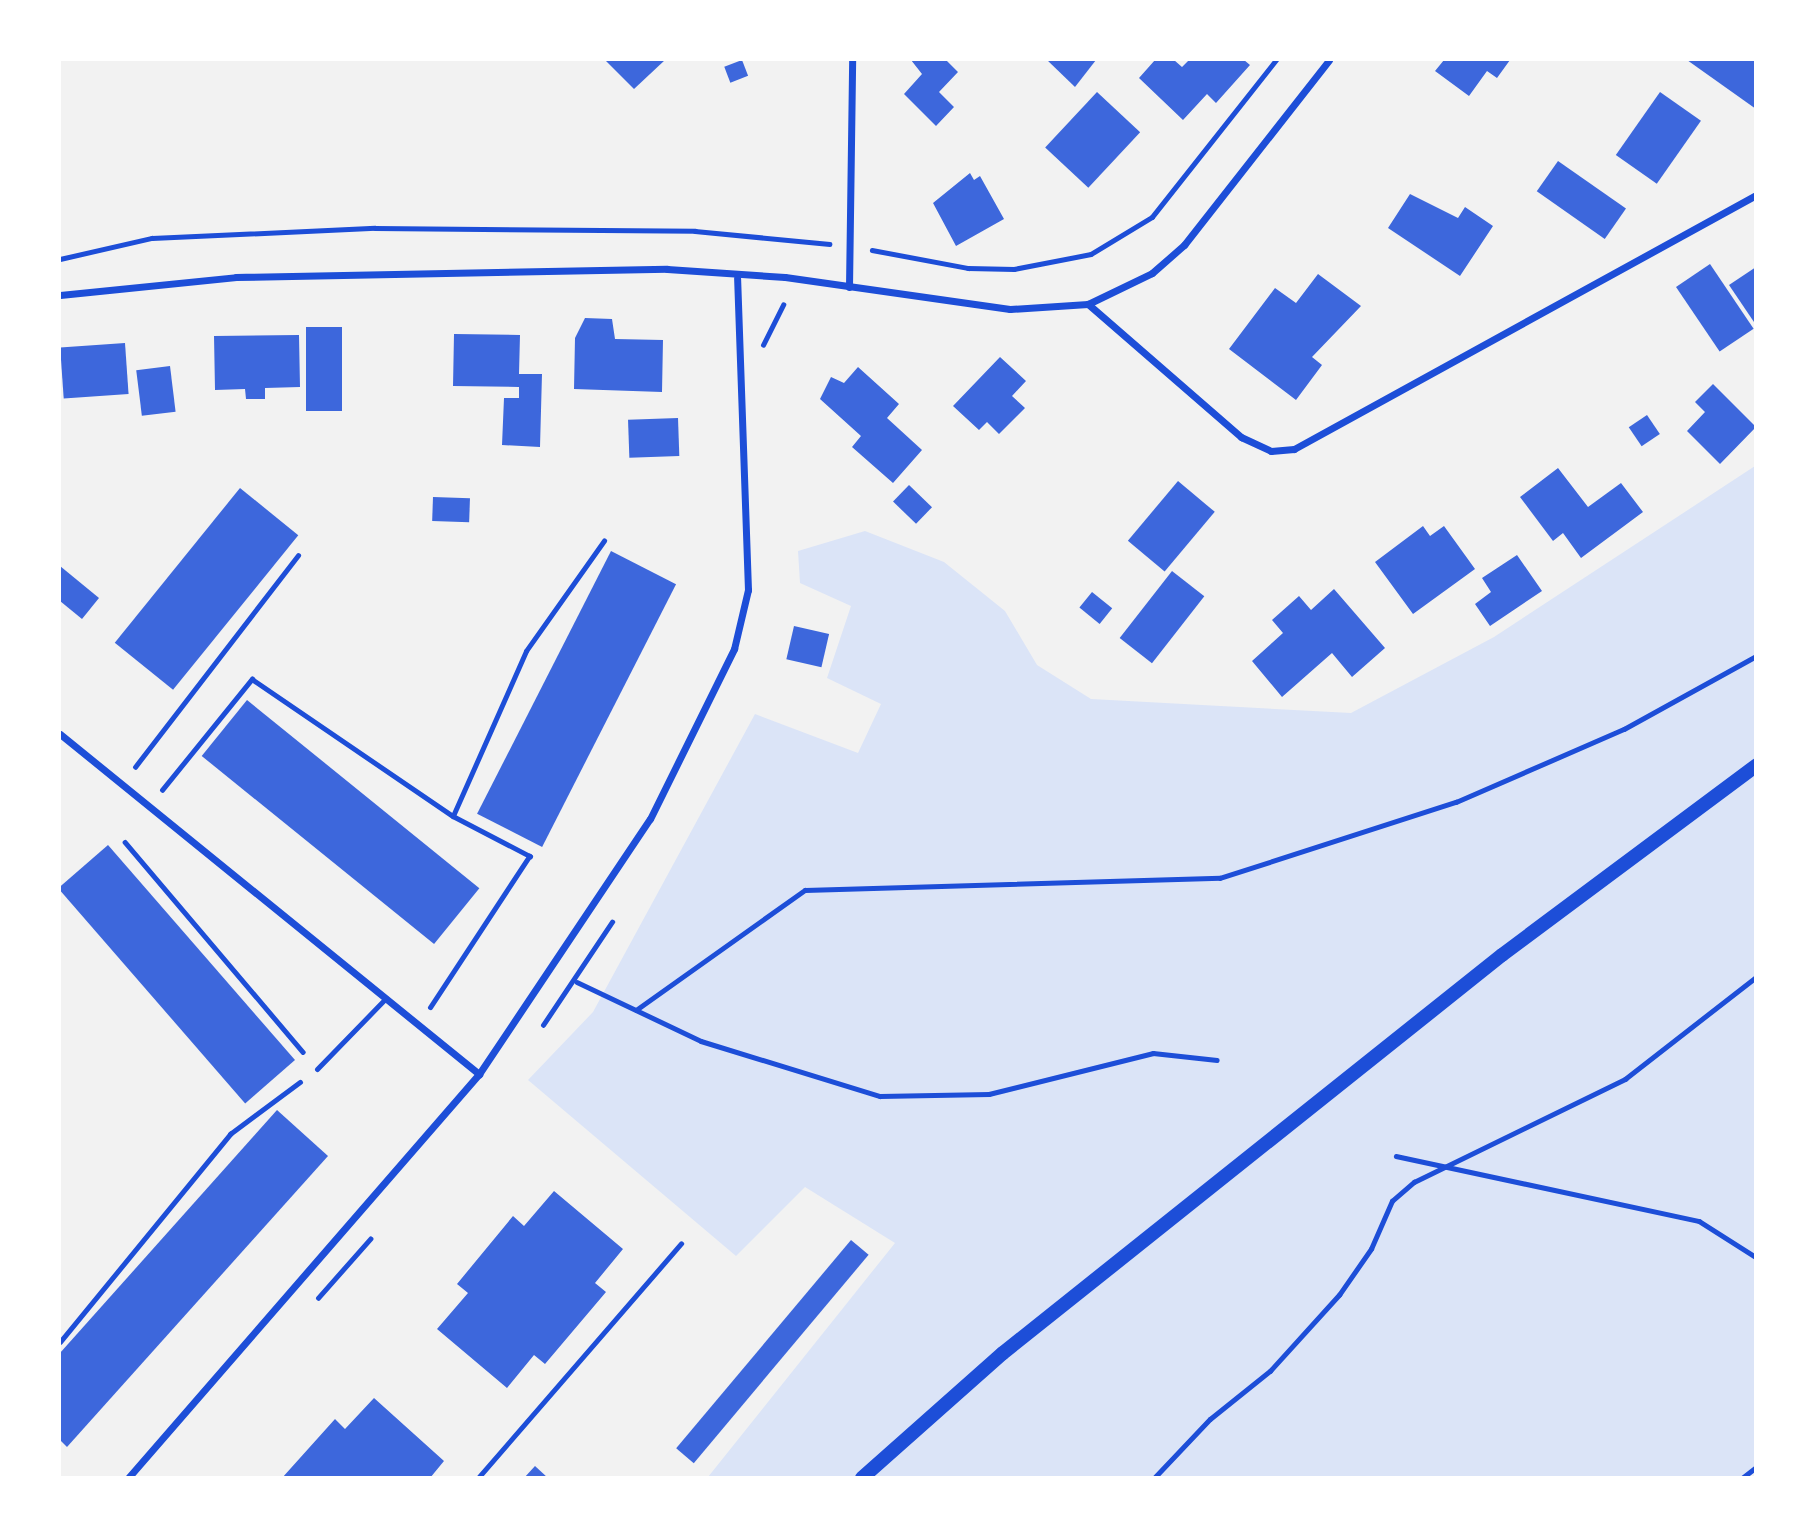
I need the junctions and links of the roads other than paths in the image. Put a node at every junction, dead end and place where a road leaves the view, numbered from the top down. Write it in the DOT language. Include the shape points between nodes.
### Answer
graph roads {
  1 [pos="852,60"];
  2 [pos="1329,60"];
  3 [pos="1755,195"];
  4 [pos="737,278"];
  5 [pos="849,287"];
  6 [pos="60,295"];
  7 [pos="1088,304"];
  8 [pos="60,734"];
  9 [pos="1755,766"];
  10 [pos="386,998"];
  11 [pos="317,1069"];
  12 [pos="479,1074"];
  13 [pos="1755,1467"];
  14 [pos="128,1478"];
  15 [pos="862,1478"];
  16 [pos="1742,1478"];
  1 -- 5 [label="street" via="854,247"];
  2 -- 7 [label="street" via="1184,245 1152,273"];
  3 -- 7 [label="street" via="1294,449 1271,451 1241,437"];
  4 -- 5 [label="street"];
  4 -- 6 [label="street" via="667,269 236,277"];
  4 -- 12 [label="street" via="748,590 743,621 650,819 555,968"];
  5 -- 7 [label="street" via="1010,309"];
  8 -- 10 [label="street"];
  9 -- 15 [label="main road" via="1502,955 1003,1353"];
  10 -- 11 [label="lane"];
  10 -- 12 [label="street"];
  12 -- 14 [label="street"];
  13 -- 16 [label="lane"];
}
